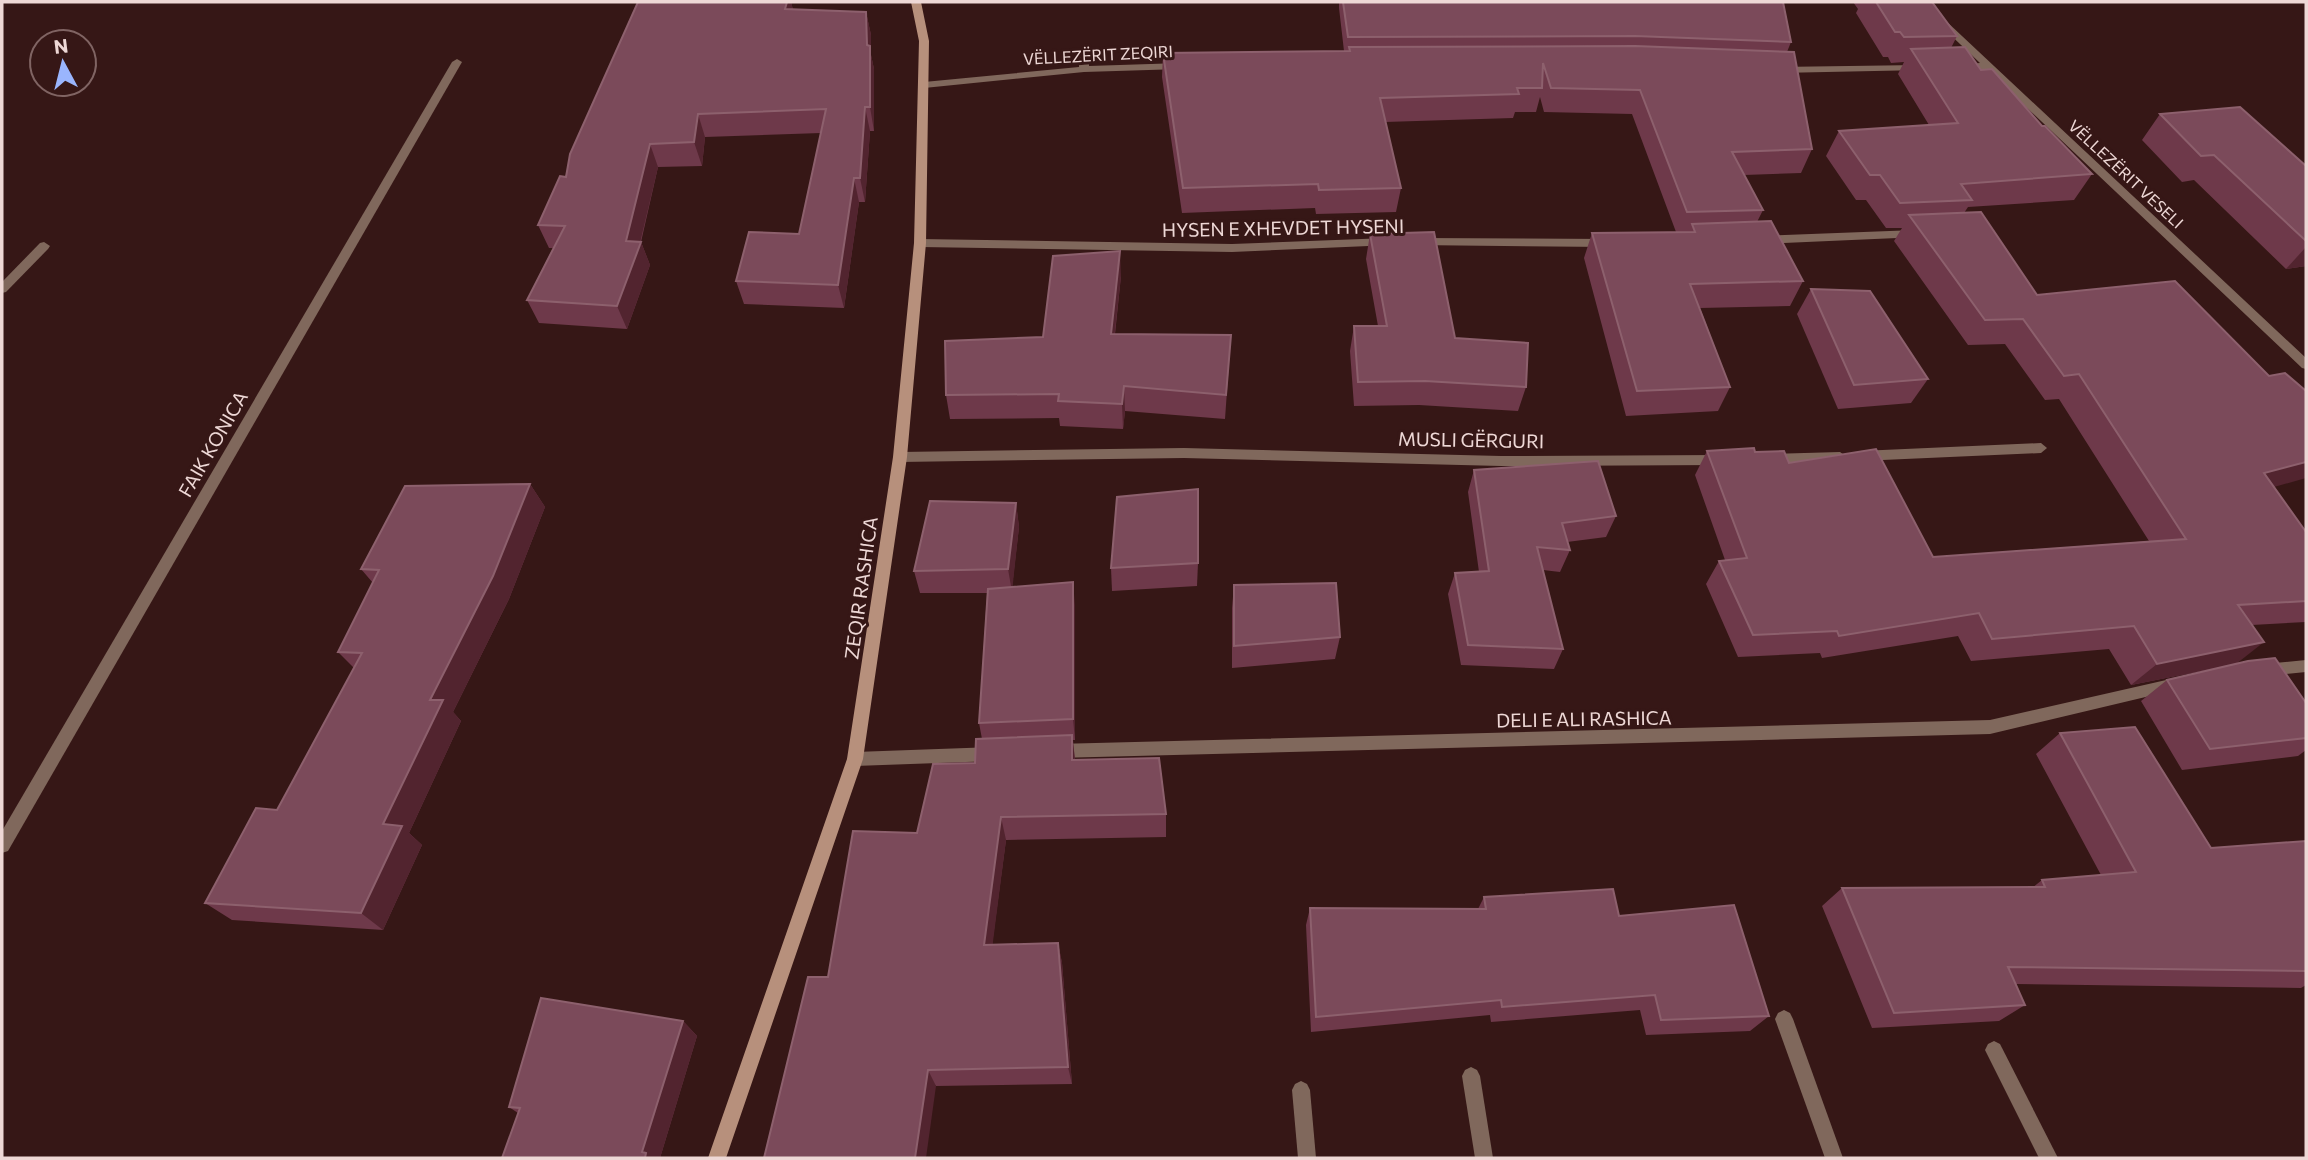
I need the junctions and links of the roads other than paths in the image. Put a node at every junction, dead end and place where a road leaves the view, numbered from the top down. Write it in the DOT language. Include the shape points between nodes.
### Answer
graph roads {
  1 [pos="916,2"];
  2 [pos="1934,14"];
  3 [pos="1084,50"];
  4 [pos="457,62"];
  5 [pos="1190,66"];
  6 [pos="1989,66"];
  7 [pos="1936,67"];
  8 [pos="1949,67"];
  9 [pos="1084,68"];
  10 [pos="1764,70"];
  11 [pos="924,85"];
  12 [pos="1927,233"];
  13 [pos="1747,240"];
  14 [pos="920,243"];
  15 [pos="1622,243"];
  16 [pos="44,246"];
  17 [pos="2,289"];
  18 [pos="2306,365"];
  19 [pos="2041,448"];
  20 [pos="900,457"];
  21 [pos="1761,459"];
  22 [pos="1734,460"];
  23 [pos="2306,666"];
  24 [pos="2244,672"];
  25 [pos="2193,680"];
  26 [pos="1033,752"];
  27 [pos="1006,753"];
  28 [pos="855,759"];
  29 [pos="2,846"];
  30 [pos="1784,1019"];
  31 [pos="1994,1050"];
  32 [pos="1471,1076"];
  33 [pos="1301,1090"];
  34 [pos="717,1158"];
  35 [pos="1307,1158"];
  36 [pos="1484,1158"];
  37 [pos="1834,1158"];
  38 [pos="2049,1158"];
  1 -- 11 [label="street, ZEQIR RASHICA" via="924,41"];
  2 -- 6 [label="street, VËLLEZËRIT VESELI"];
  3 -- 9 [label="street"];
  4 -- 29 [label="street, FAIK KONICA"];
  5 -- 9 [label="street, VËLLEZËRIT ZEQIRI"];
  6 -- 8 [label="street"];
  6 -- 18 [label="street, VËLLEZËRIT VESELI"];
  7 -- 10 [label="street"];
  9 -- 11 [label="street, VËLLEZËRIT ZEQIRI"];
  11 -- 14 [label="street, ZEQIR RASHICA"];
  12 -- 13 [label="street"];
  14 -- 15 [label="street, HYSEN E XHEVDET HYSENI" via="1231,248 1385,242"];
  14 -- 20 [label="street, ZEQIR RASHICA"];
  16 -- 17 [label="street"];
  19 -- 21 [label="street"];
  20 -- 22 [label="street, MUSLI GËRGURI" via="1184,453 1501,461"];
  20 -- 28 [label="street, ZEQIR RASHICA"];
  23 -- 24 [label="street"];
  25 -- 26 [label="street, DELI E ALI RASHICA" via="1990,727"];
  27 -- 28 [label="street"];
  28 -- 34 [label="street, ZEQIR RASHICA"];
  30 -- 37 [label="street"];
  31 -- 38 [label="street"];
  32 -- 36 [label="street"];
  33 -- 35 [label="street"];
}
